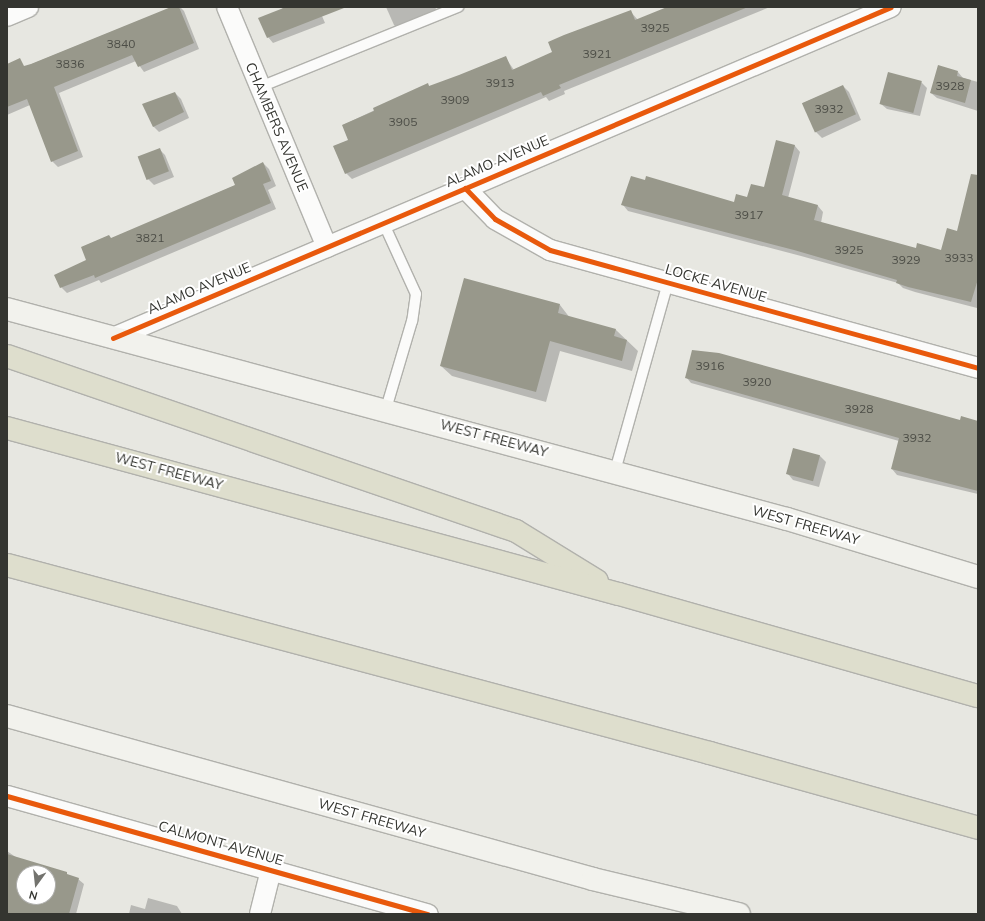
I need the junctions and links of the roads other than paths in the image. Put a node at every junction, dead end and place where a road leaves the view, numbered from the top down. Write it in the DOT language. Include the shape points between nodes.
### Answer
graph roads {
  1 [pos="28,7"];
  2 [pos="227,7"];
  3 [pos="458,7"];
  4 [pos="878,9"];
  5 [pos="7,16"];
  6 [pos="260,87"];
  7 [pos="465,188"];
  8 [pos="383,222"];
  9 [pos="327,246"];
  10 [pos="668,282"];
  11 [pos="7,309"];
  12 [pos="112,338"];
  13 [pos="7,356"];
  14 [pos="978,368"];
  15 [pos="386,409"];
  16 [pos="7,428"];
  17 [pos="615,471"];
  18 [pos="7,565"];
  19 [pos="7,577"];
  20 [pos="978,577"];
  21 [pos="102,592"];
  22 [pos="619,594"];
  23 [pos="978,696"];
  24 [pos="7,716"];
  25 [pos="7,796"];
  26 [pos="978,828"];
  27 [pos="271,870"];
  28 [pos="260,914"];
  29 [pos="428,914"];
  30 [pos="739,914"];
  1 -- 5 [label="street"];
  2 -- 6 [label="street, CHAMBERS AVENUE"];
  3 -- 6 [label="lane"];
  4 -- 7 [label="street, ALAMO AVENUE"];
  6 -- 9 [label="street, CHAMBERS AVENUE"];
  7 -- 8 [label="street, ALAMO AVENUE"];
  7 -- 10 [label="street, LOCKE AVENUE" via="495,219 550,250"];
  8 -- 9 [label="street, ALAMO AVENUE"];
  8 -- 15 [label="lane" via="416,294 412,322"];
  9 -- 12 [label="street, ALAMO AVENUE"];
  10 -- 14 [label="street, LOCKE AVENUE"];
  10 -- 17 [label="lane"];
  11 -- 12 [label="main road, WEST FREEWAY"];
  12 -- 15 [label="main road, WEST FREEWAY"];
  13 -- 22 [label="highway" via="516,531"];
  15 -- 17 [label="main road, WEST FREEWAY"];
  16 -- 22 [label="highway, WEST FREEWAY"];
  17 -- 20 [label="main road, WEST FREEWAY" via="787,519"];
  18 -- 21 [label="highway"];
  19 -- 21 [label="highway"];
  21 -- 26 [label="highway" via="703,751"];
  22 -- 23 [label="highway, WEST FREEWAY"];
  24 -- 30 [label="main road, WEST FREEWAY" via="592,879"];
  25 -- 27 [label="street, CALMONT AVENUE"];
  27 -- 28 [label="street"];
  27 -- 29 [label="street, CALMONT AVENUE"];
}
